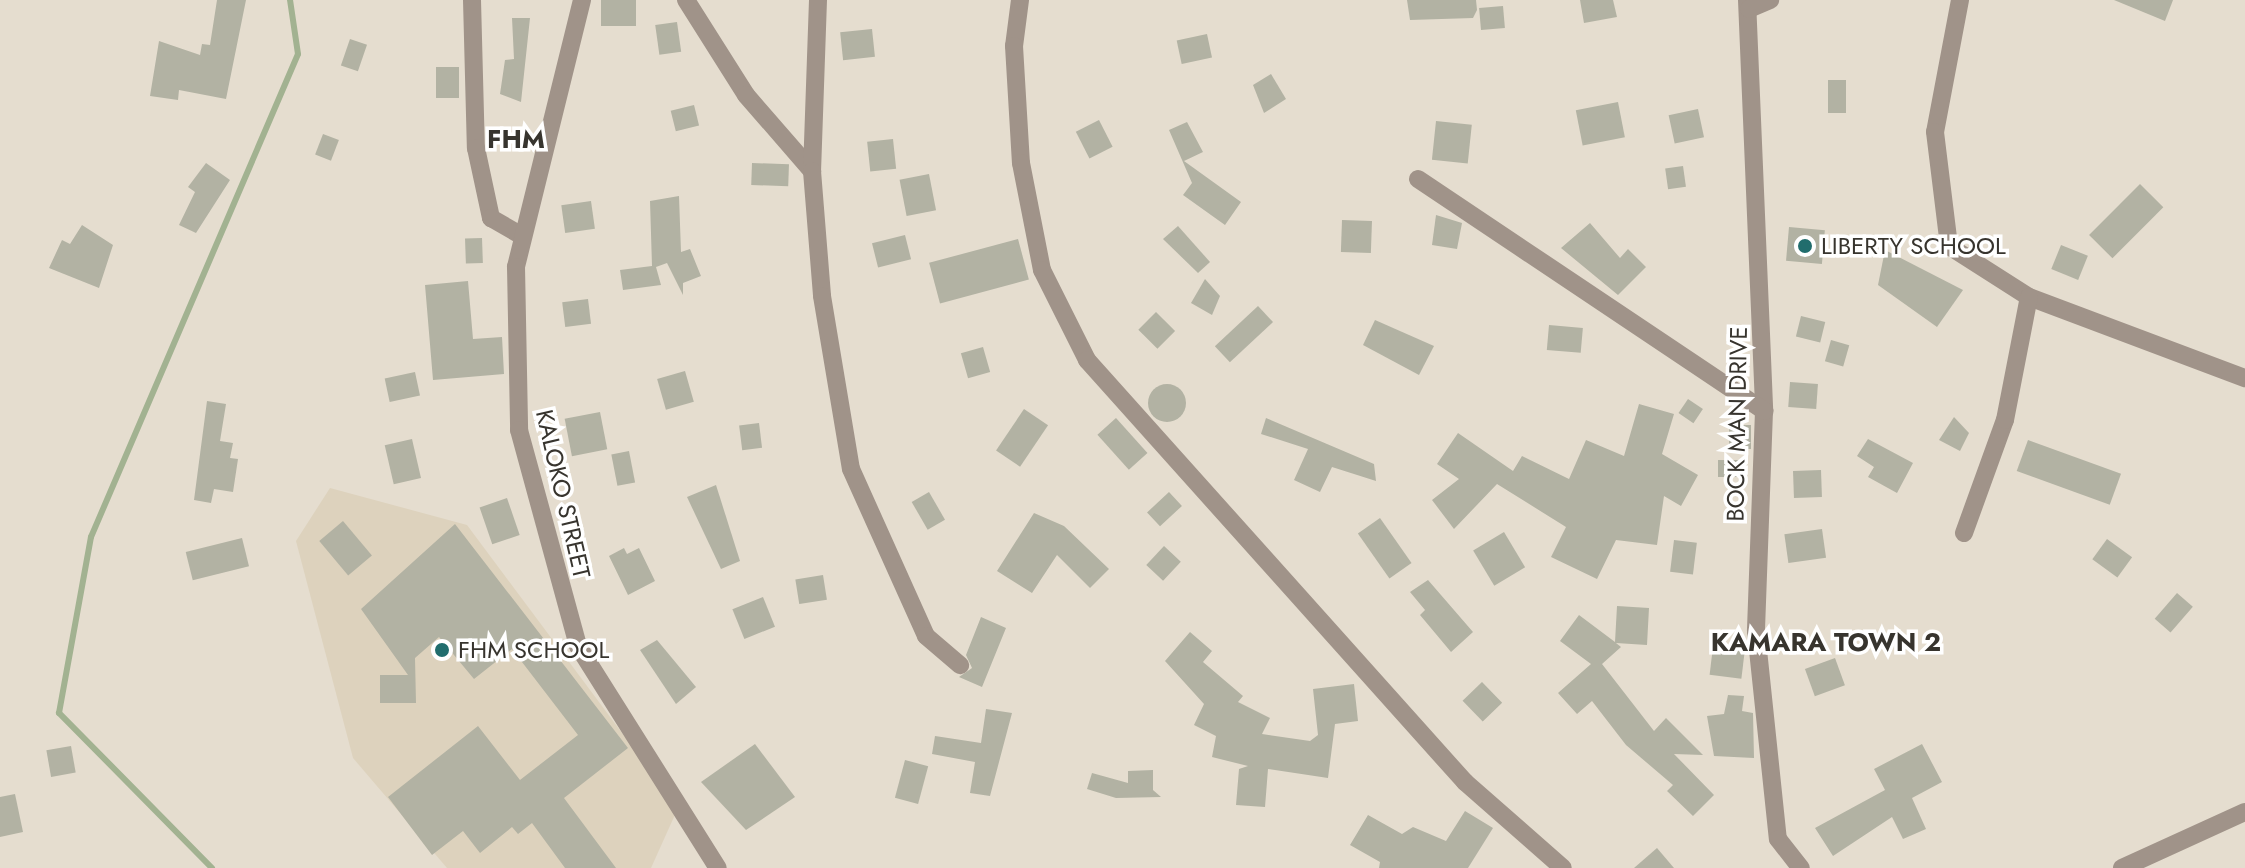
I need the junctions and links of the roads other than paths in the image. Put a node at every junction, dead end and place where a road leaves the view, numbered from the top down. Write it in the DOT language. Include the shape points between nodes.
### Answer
graph roads {
  1 [pos="472,0"];
  2 [pos="582,0"];
  3 [pos="686,0"];
  4 [pos="818,0"];
  5 [pos="1020,0"];
  6 [pos="1770,0"];
  7 [pos="1960,0"];
  8 [pos="1748,4"];
  9 [pos="812,171"];
  10 [pos="1418,179"];
  11 [pos="522,236"];
  12 [pos="2029,297"];
  13 [pos="2245,378"];
  14 [pos="1764,411"];
  15 [pos="1964,533"];
  16 [pos="960,665"];
  17 [pos="2245,812"];
  18 [pos="718,868"];
  19 [pos="1563,868"];
  20 [pos="1801,868"];
  21 [pos="2122,868"];
  1 -- 11 [label="street" via="476,148 491,218"];
  2 -- 11 [label="street, KALOKO STREET"];
  3 -- 9 [label="street" via="746,95"];
  4 -- 9 [label="street"];
  5 -- 19 [label="street" via="1014,46 1021,163 1042,270 1087,360 1465,782"];
  6 -- 8 [label="street, BOCK MAN DRIVE"];
  7 -- 12 [label="street" via="1935,132 1949,246"];
  8 -- 14 [label="street, BOCK MAN DRIVE"];
  9 -- 16 [label="street" via="822,296 851,469 926,636"];
  10 -- 14 [label="street"];
  11 -- 18 [label="street, KALOKO STREET" via="513,346 519,430 544,504 563,601 578,646"];
  12 -- 13 [label="street"];
  12 -- 15 [label="street" via="2005,420"];
  14 -- 20 [label="street, BOCK MAN DRIVE" via="1756,631 1778,839"];
  17 -- 21 [label="street"];
}
